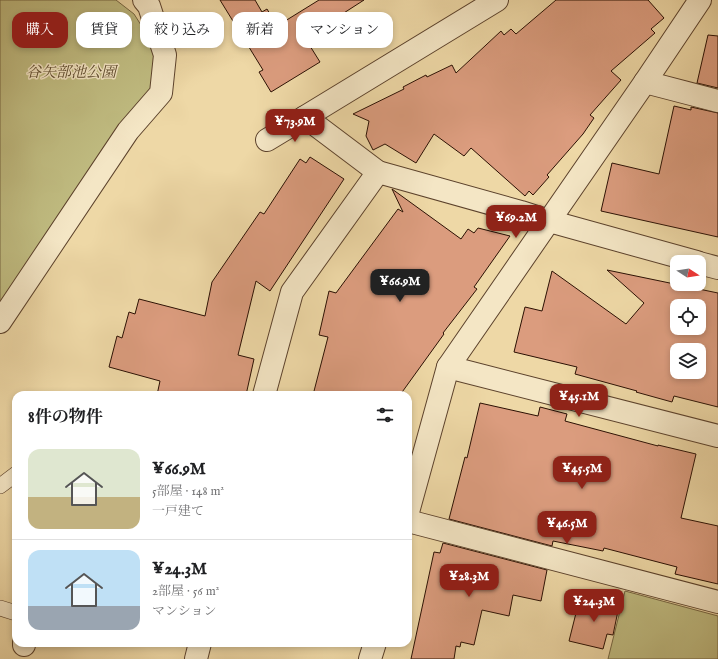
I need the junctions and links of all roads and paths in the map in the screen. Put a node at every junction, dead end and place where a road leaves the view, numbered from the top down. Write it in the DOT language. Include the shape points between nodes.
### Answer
graph roads {
  1 [pos="497,0"];
  2 [pos="700,0"];
  3 [pos="149,2"];
  4 [pos="645,82"];
  5 [pos="718,101"];
  6 [pos="305,117"];
  7 [pos="267,140"];
  8 [pos="378,172"];
  9 [pos="549,221"];
  10 [pos="673,255"];
  11 [pos="706,264"];
  12 [pos="718,268"];
  13 [pos="0,322"];
  14 [pos="448,367"];
  15 [pos="265,391"];
  16 [pos="718,436"];
  17 [pos="12,477"];
  18 [pos="0,486"];
  19 [pos="412,498"];
  20 [pos="412,521"];
  21 [pos="718,602"];
  22 [pos="0,608"];
  23 [pos="12,612"];
  24 [pos="199,647"];
  25 [pos="373,647"];
  26 [pos="196,659"];
  27 [pos="370,659"];
  1 -- 6 [label="street"];
  2 -- 4 [label="street"];
  3 -- 13 [label="street" via="165,55 161,93 128,131"];
  4 -- 5 [label="street"];
  4 -- 9 [label="street"];
  6 -- 7 [label="street"];
  6 -- 8 [label="street"];
  8 -- 9 [label="street"];
  8 -- 15 [label="street" via="292,292"];
  9 -- 10 [label="street"];
  9 -- 14 [label="street"];
  11 -- 12 [label="street"];
  14 -- 16 [label="street"];
  14 -- 19 [label="street"];
  17 -- 18 [label="lane"];
  20 -- 21 [label="street"];
  22 -- 23 [label="lane"];
  24 -- 26 [label="street"];
  25 -- 27 [label="street"];
}
